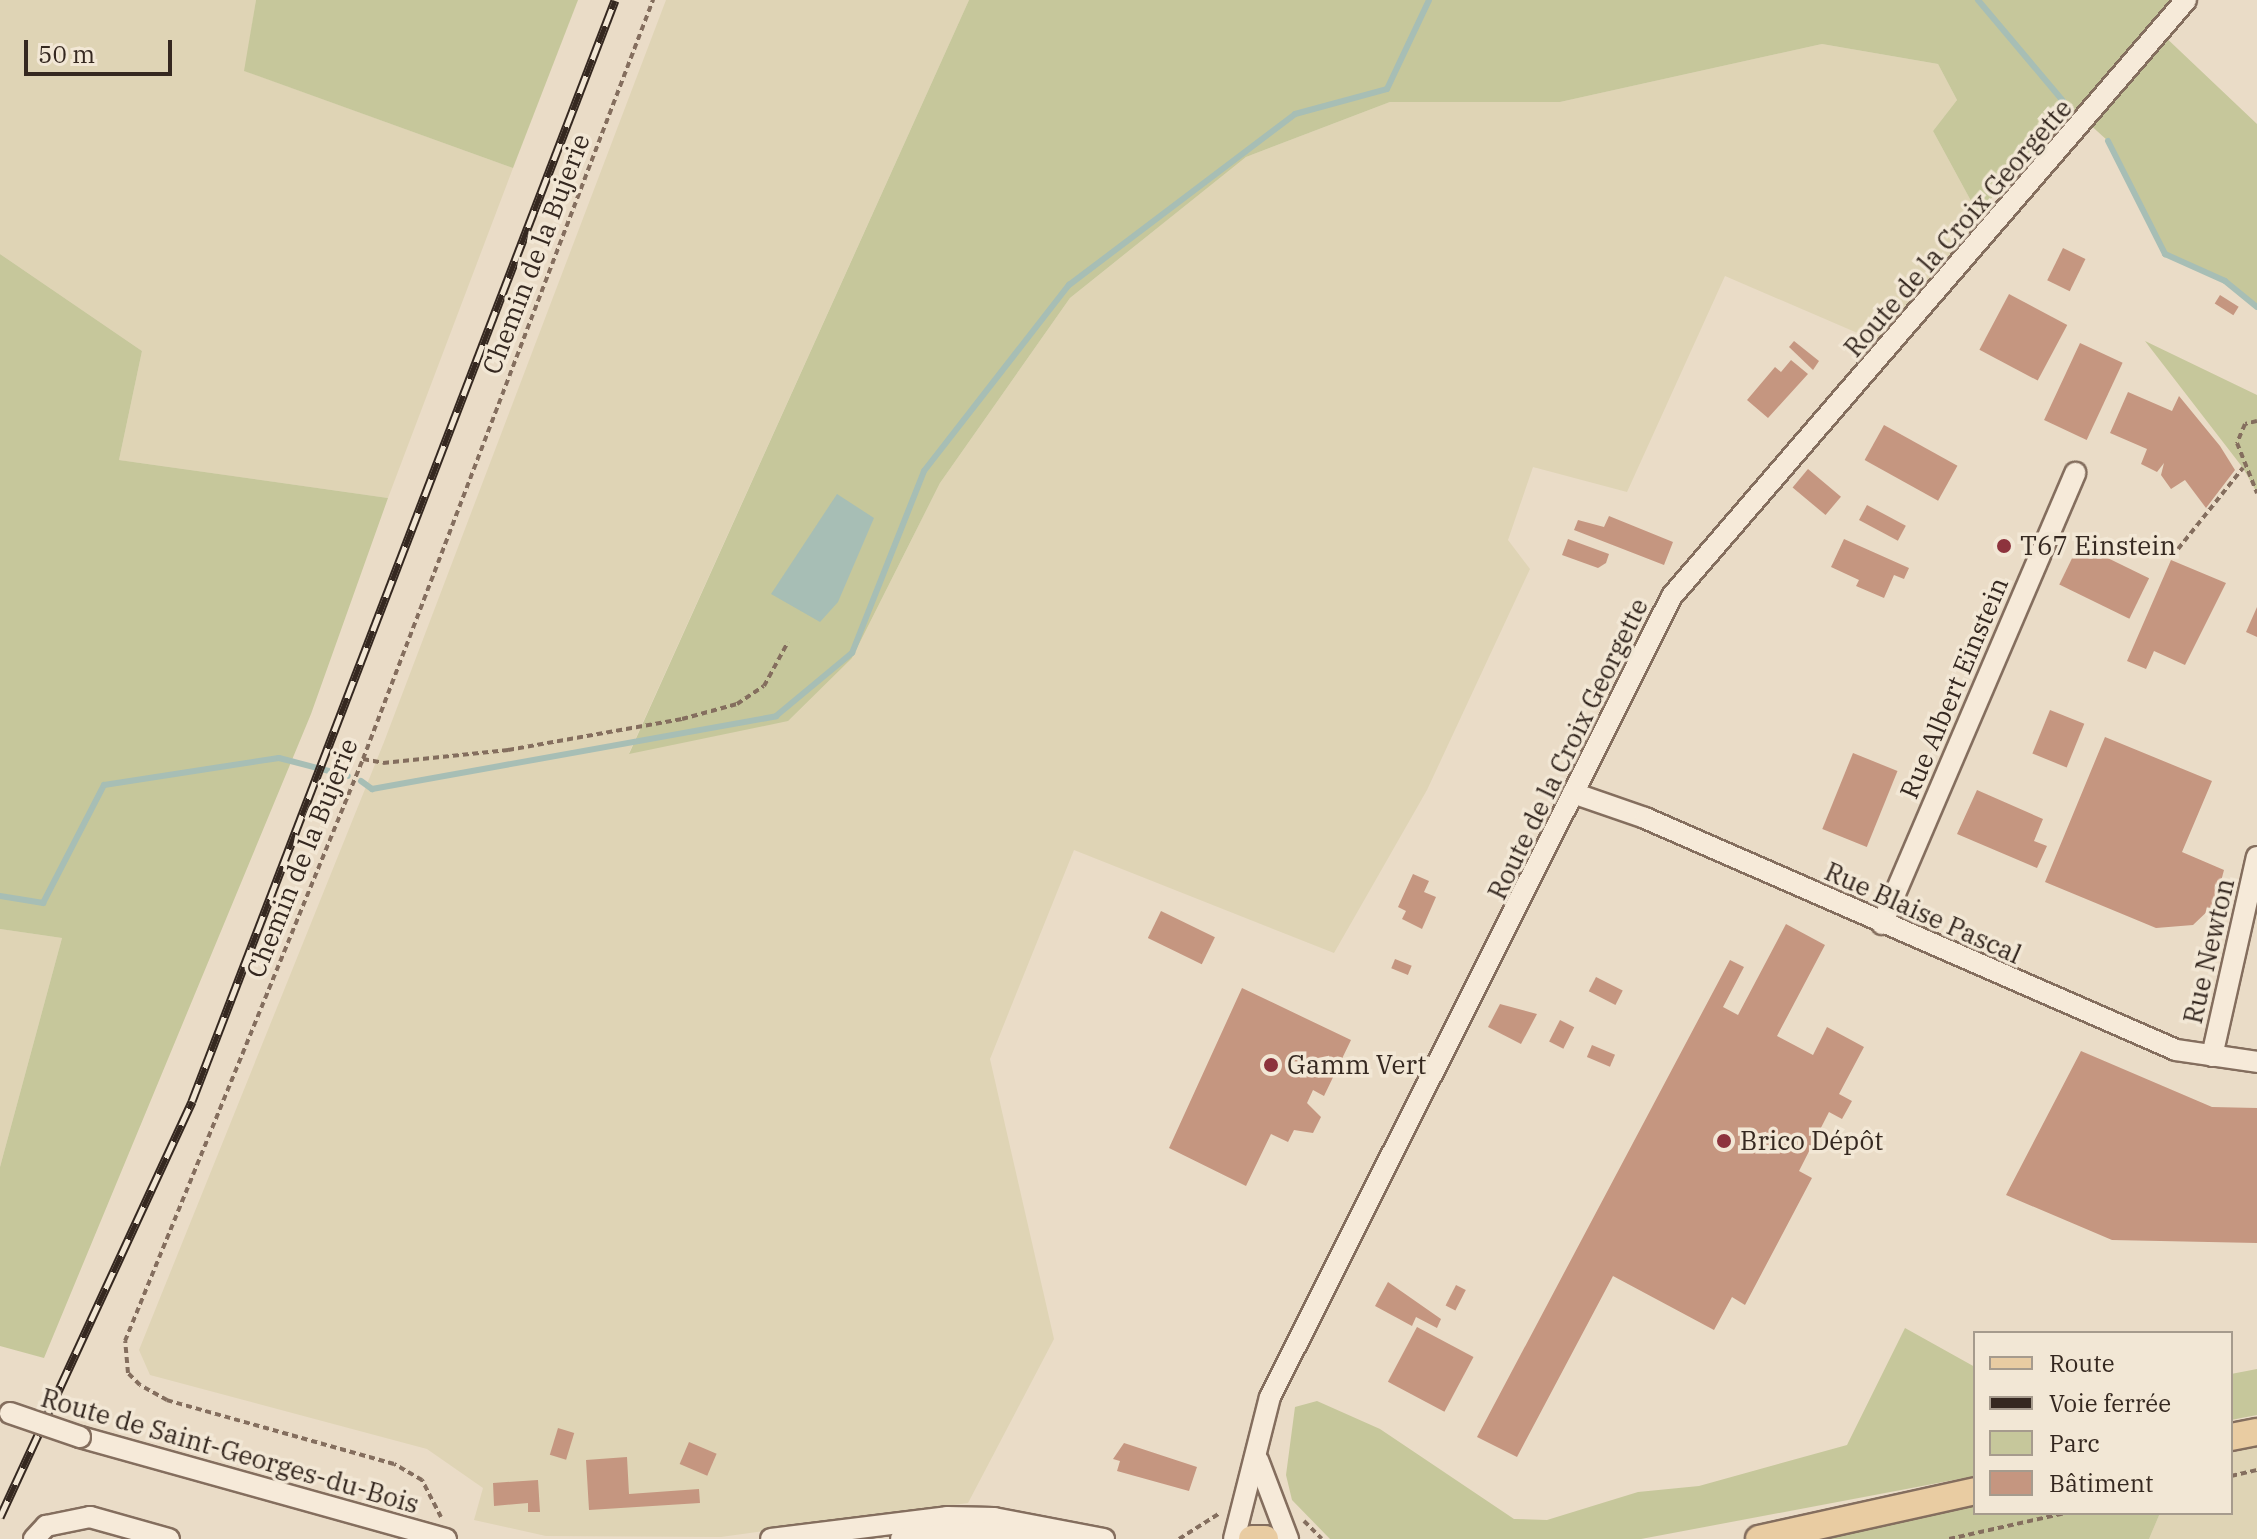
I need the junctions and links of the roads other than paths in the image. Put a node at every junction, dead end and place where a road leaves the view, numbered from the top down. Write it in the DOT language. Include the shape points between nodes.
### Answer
graph roads {
  1 [pos="2186,0"];
  2 [pos="2075,473"];
  3 [pos="1573,793"];
  4 [pos="2257,857"];
  5 [pos="1882,924"];
  6 [pos="2212,1056"];
  7 [pos="2257,1062"];
  8 [pos="5,1411"];
  9 [pos="2257,1432"];
  10 [pos="2233,1437"];
  11 [pos="1258,1460"];
  12 [pos="1973,1491"];
  13 [pos="937,1536"];
  14 [pos="34,1539"];
  15 [pos="169,1539"];
  16 [pos="446,1539"];
  17 [pos="771,1539"];
  18 [pos="901,1539"];
  19 [pos="1049,1539"];
  20 [pos="1104,1539"];
  21 [pos="1234,1539"];
  22 [pos="1252,1539"];
  23 [pos="1265,1539"];
  24 [pos="1288,1539"];
  25 [pos="1759,1539"];
  1 -- 3 [label="street, Route de la Croix Georgette" via="1672,596"];
  2 -- 5 [label="street, Rue Albert Einstein"];
  3 -- 5 [label="street, Rue Blaise Pascal"];
  3 -- 11 [label="street, Route de la Croix Georgette" via="1277,1384"];
  4 -- 6 [label="street, Rue Newton"];
  5 -- 6 [label="street, Rue Blaise Pascal" via="2176,1050"];
  6 -- 7 [label="street, Rue Blaise Pascal"];
  8 -- 16 [label="street, Route de Saint-Georges-du-Bois, bridge" via="80,1437"];
  9 -- 10 [label="main road"];
  11 -- 21 [label="street, Route de la Croix Georgette"];
  11 -- 24 [label="street"];
  12 -- 25 [label="main road"];
  13 -- 18 [label="street"];
  13 -- 19 [label="street"];
  14 -- 15 [label="street" via="46,1526 90,1517"];
  17 -- 20 [label="street" via="858,1523 962,1517"];
  22 -- 23 [label="main road"];
}
